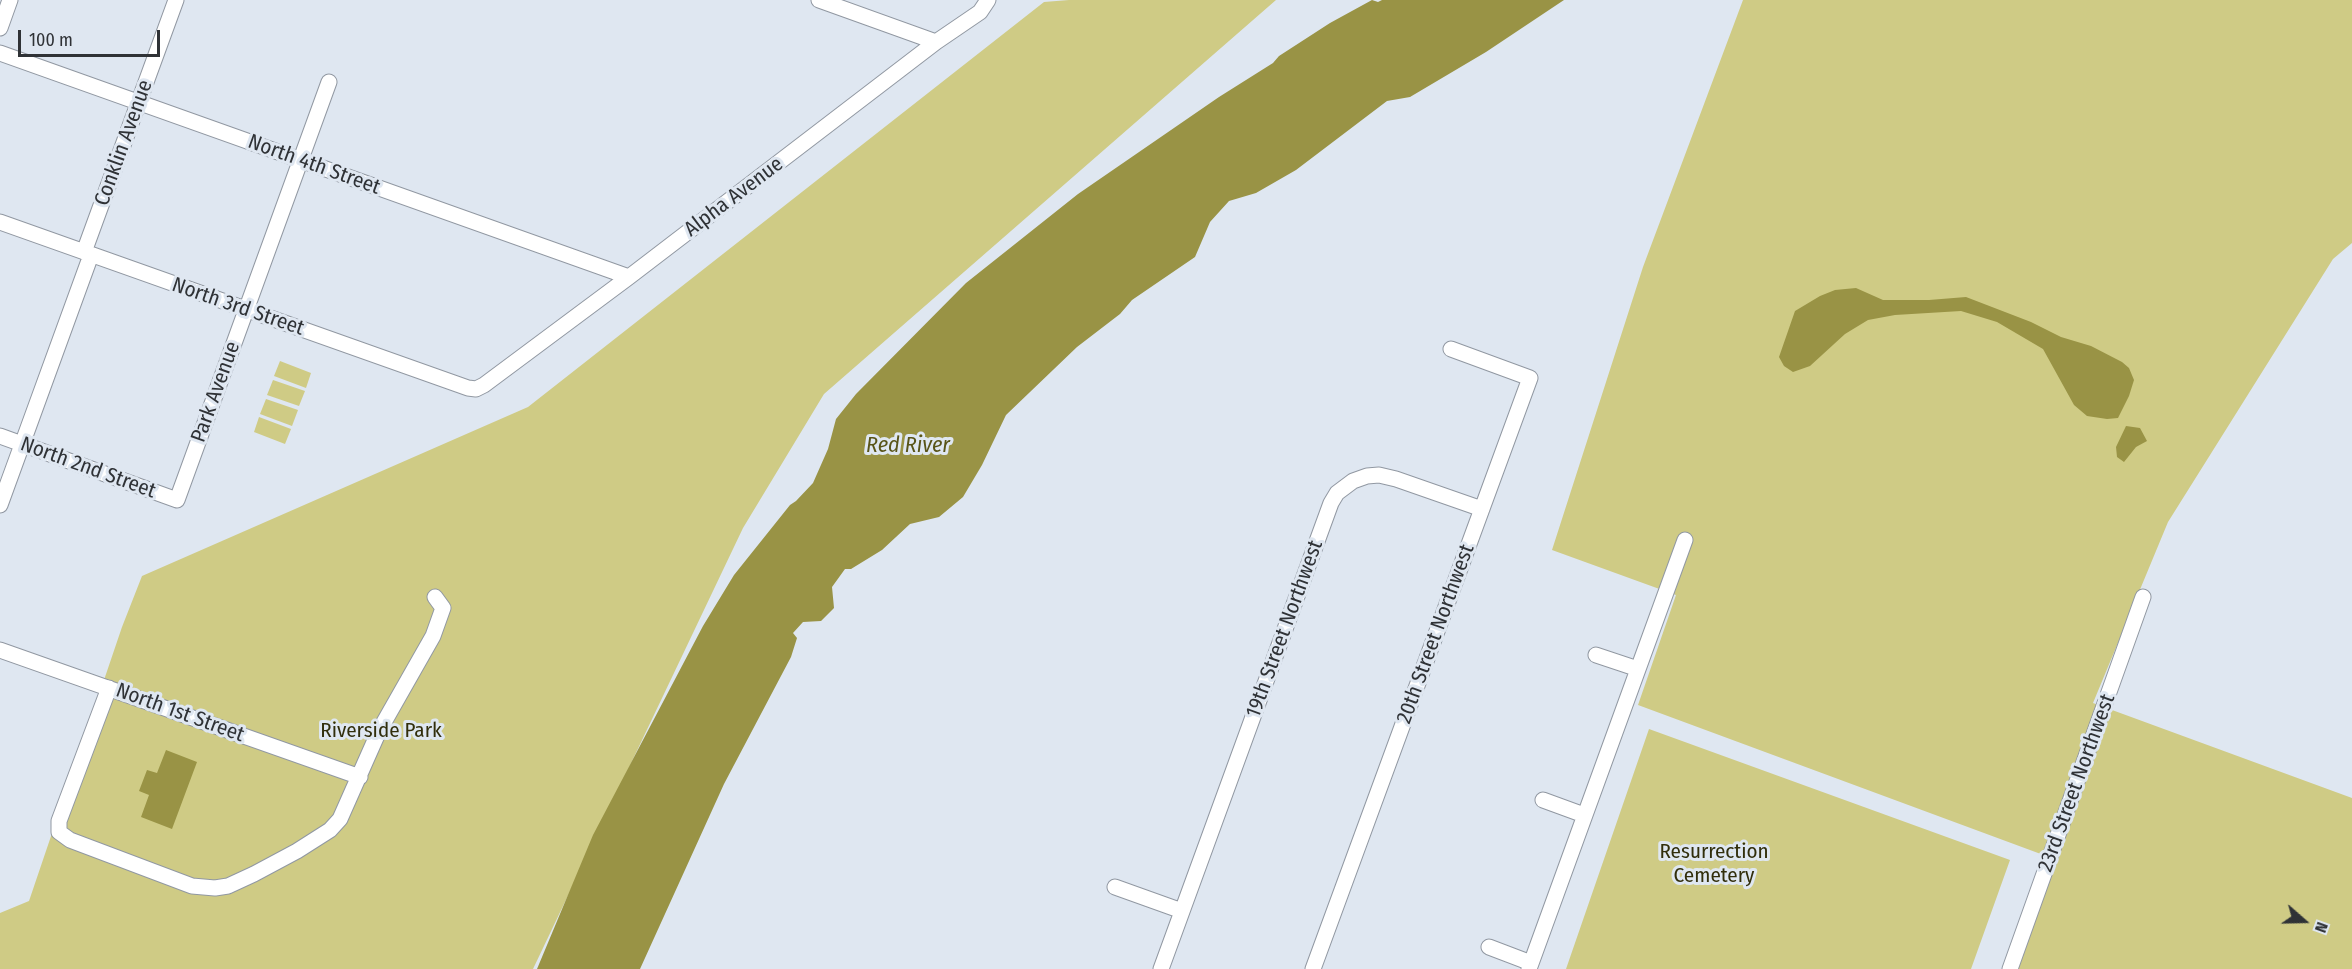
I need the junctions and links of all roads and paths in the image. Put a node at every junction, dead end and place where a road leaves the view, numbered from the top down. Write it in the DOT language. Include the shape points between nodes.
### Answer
graph roads {
  1 [pos="10,0"];
  2 [pos="176,0"];
  3 [pos="819,0"];
  4 [pos="988,0"];
  5 [pos="0,28"];
  6 [pos="936,42"];
  7 [pos="0,53"];
  8 [pos="329,82"];
  9 [pos="139,102"];
  10 [pos="300,160"];
  11 [pos="0,222"];
  12 [pos="88,253"];
  13 [pos="629,277"];
  14 [pos="246,310"];
  15 [pos="1451,349"];
  16 [pos="476,389"];
  17 [pos="0,436"];
  18 [pos="22,444"];
  19 [pos="177,500"];
  20 [pos="0,505"];
  21 [pos="1482,509"];
  22 [pos="1685,540"];
  23 [pos="435,597"];
  24 [pos="2143,597"];
  25 [pos="0,650"];
  26 [pos="1596,655"];
  27 [pos="1638,669"];
  28 [pos="109,688"];
  29 [pos="360,777"];
  30 [pos="1543,800"];
  31 [pos="1584,815"];
  32 [pos="1115,887"];
  33 [pos="1182,911"];
  34 [pos="1489,947"];
  35 [pos="1530,966"];
  36 [pos="1161,969"];
  37 [pos="1312,969"];
  38 [pos="2010,969"];
  1 -- 5 [label="street"];
  2 -- 9 [label="street, Conklin Avenue"];
  3 -- 6 [label="street"];
  4 -- 6 [label="street, Alpha Avenue" via="980,12"];
  6 -- 13 [label="street, Alpha Avenue"];
  7 -- 9 [label="street, North 4th Street"];
  8 -- 10 [label="street, Park Avenue"];
  9 -- 10 [label="street, North 4th Street"];
  9 -- 12 [label="street, Conklin Avenue"];
  10 -- 13 [label="street, North 4th Street"];
  10 -- 14 [label="street, Park Avenue"];
  11 -- 12 [label="street, North 3rd Street"];
  12 -- 14 [label="street, North 3rd Street"];
  12 -- 18 [label="street, Conklin Avenue"];
  13 -- 16 [label="street, Alpha Avenue"];
  14 -- 16 [label="street, North 3rd Street"];
  14 -- 19 [label="street, Park Avenue"];
  15 -- 21 [label="street, 20th Street Northwest" via="1530,378"];
  17 -- 18 [label="street, North 2nd Street"];
  18 -- 19 [label="street, North 2nd Street"];
  18 -- 20 [label="street, Conklin Avenue"];
  21 -- 33 [label="street, 19th Street Northwest" via="1379,475 1353,481 1337,493"];
  21 -- 37 [label="street, 20th Street Northwest"];
  22 -- 27 [label="street"];
  23 -- 29 [label="street" via="443,608 433,636 379,730"];
  24 -- 38 [label="street, 23rd Street Northwest"];
  25 -- 28 [label="street, North 1st Street"];
  26 -- 27 [label="street"];
  27 -- 31 [label="street"];
  28 -- 29 [label="street, North 1st Street"];
  28 -- 29 [label="street" via="59,821 59,832 70,840 192,886 228,886 330,830 340,819"];
  30 -- 31 [label="street"];
  31 -- 35 [label="street"];
  32 -- 33 [label="street"];
  33 -- 36 [label="street, 19th Street Northwest"];
  34 -- 35 [label="street"];
}
